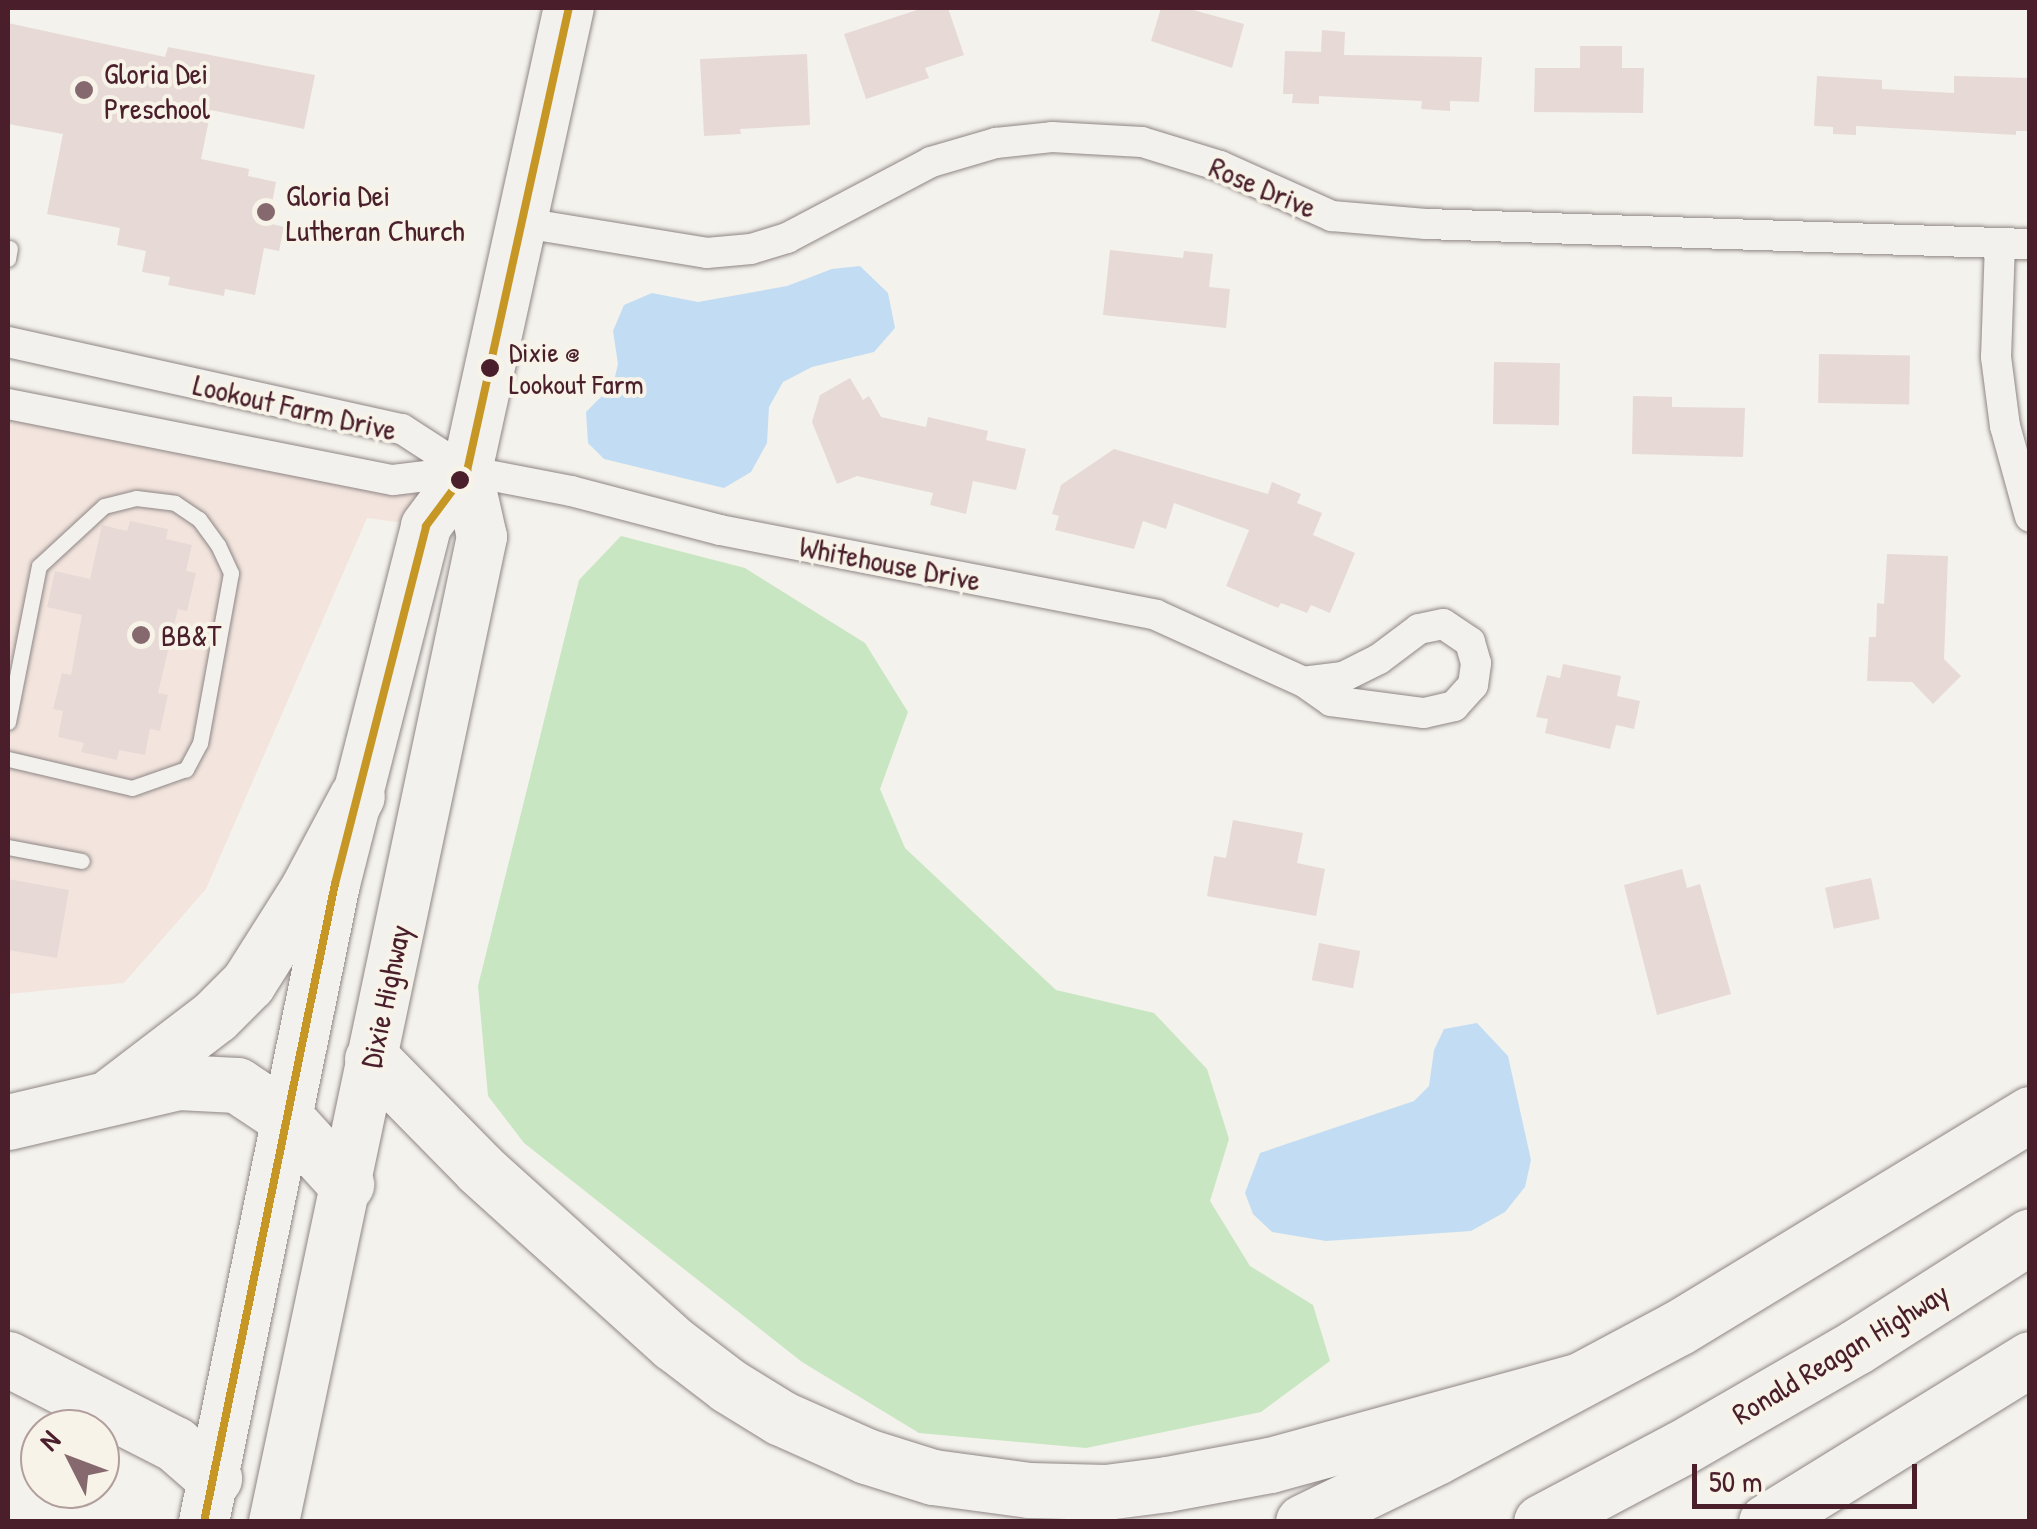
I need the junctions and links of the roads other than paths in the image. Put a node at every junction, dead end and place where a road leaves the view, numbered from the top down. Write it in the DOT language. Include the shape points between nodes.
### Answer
graph roads {
  1 [pos="570,8"];
  2 [pos="524,222"];
  3 [pos="2015,243"];
  4 [pos="8,342"];
  5 [pos="8,404"];
  6 [pos="467,471"];
  7 [pos="2030,517"];
  8 [pos="1304,682"];
  9 [pos="8,722"];
  10 [pos="8,759"];
  11 [pos="357,796"];
  12 [pos="8,847"];
  13 [pos="82,861"];
  14 [pos="372,1059"];
  15 [pos="113,1094"];
  16 [pos="2030,1099"];
  17 [pos="285,1117"];
  18 [pos="8,1122"];
  19 [pos="2008,1128"];
  20 [pos="346,1184"];
  21 [pos="2030,1236"];
  22 [pos="8,1359"];
  23 [pos="2030,1359"];
  24 [pos="1578,1380"];
  25 [pos="209,1500"];
  26 [pos="274,1522"];
  27 [pos="1303,1522"];
  28 [pos="1541,1522"];
  29 [pos="1766,1522"];
  1 -- 2 [label="main road, Dixie Highway"];
  2 -- 3 [label="street, Rose Drive" via="706,252 751,249 787,238 931,162 1052,137 1142,142 1220,166 1332,216"];
  2 -- 6 [label="main road, Dixie Highway"];
  3 -- 7 [label="street" via="1996,357 2005,426"];
  4 -- 6 [label="street, Lookout Farm Drive" via="402,429"];
  5 -- 6 [label="street, Lookout Farm Drive" via="393,480"];
  6 -- 8 [label="street, Whitehouse Drive" via="571,490 720,530 1156,614"];
  6 -- 11 [label="main road, Dixie Highway" via="426,526"];
  6 -- 14 [label="main road, Dixie Highway" via="482,537"];
  8 -- 8 [label="street, Whitehouse Drive" via="1331,702 1424,713 1454,706 1473,684 1476,663 1470,642 1443,624 1419,629 1343,677"];
  9 -- 10 [label="lane" via="39,566 104,506 136,498 174,503 199,519 231,573 200,743 186,768 132,788"];
  11 -- 15 [label="highway" via="248,982 215,1016"];
  11 -- 17 [label="main road, Dixie Highway"];
  12 -- 13 [label="lane"];
  14 -- 20 [label="main road, Dixie Highway"];
  14 -- 24 [label="highway" via="480,1169 729,1386 866,1456 933,1477 1029,1490 1106,1492 1167,1484 1303,1456"];
  15 -- 17 [label="highway" via="178,1082 237,1085"];
  15 -- 18 [label="highway"];
  16 -- 19 [label="highway"];
  17 -- 20 [label="highway"];
  17 -- 25 [label="main road, Dixie Highway"];
  19 -- 24 [label="highway" via="1678,1328"];
  20 -- 26 [label="main road, Dixie Highway"];
  21 -- 28 [label="highway, Ronald Reagan Highway" via="1840,1356"];
  22 -- 25 [label="highway" via="175,1444"];
  23 -- 29 [label="highway"];
  24 -- 27 [label="highway"];
}
